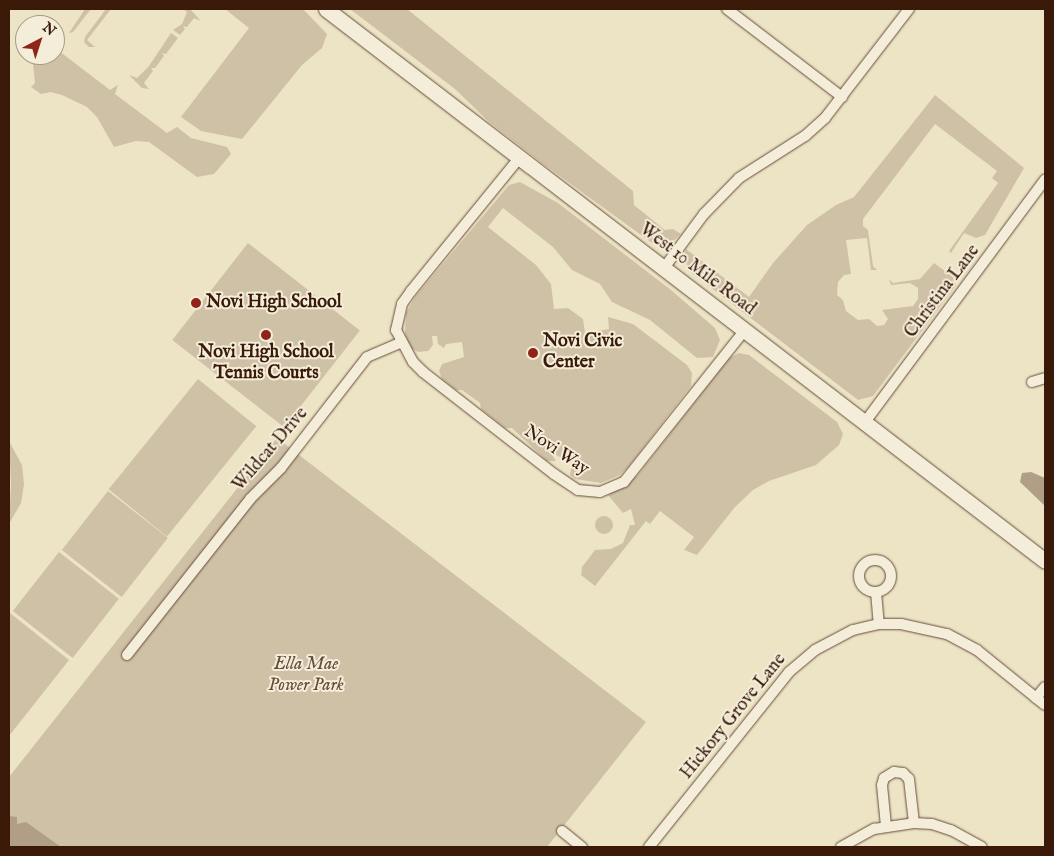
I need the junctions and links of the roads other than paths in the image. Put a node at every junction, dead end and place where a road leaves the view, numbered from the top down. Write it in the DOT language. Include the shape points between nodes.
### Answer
graph roads {
  1 [pos="326,9"];
  2 [pos="727,9"];
  3 [pos="909,9"];
  4 [pos="842,97"];
  5 [pos="520,157"];
  6 [pos="1045,180"];
  7 [pos="664,268"];
  8 [pos="745,330"];
  9 [pos="400,343"];
  10 [pos="1045,378"];
  11 [pos="1032,382"];
  12 [pos="865,422"];
  13 [pos="1045,561"];
  14 [pos="876,592"];
  15 [pos="878,624"];
  16 [pos="127,655"];
  17 [pos="1045,687"];
  18 [pos="1036,698"];
  19 [pos="1045,705"];
  20 [pos="914,823"];
  21 [pos="886,826"];
  22 [pos="562,831"];
  23 [pos="582,847"];
  24 [pos="649,847"];
  25 [pos="842,847"];
  26 [pos="982,847"];
  1 -- 5 [label="main road, West 10 Mile Road"];
  2 -- 4 [label="street"];
  3 -- 4 [label="street"];
  4 -- 7 [label="street" via="812,130 731,185"];
  5 -- 7 [label="main road, West 10 Mile Road"];
  5 -- 9 [label="street" via="402,304 396,330"];
  6 -- 12 [label="street, Christina Lane"];
  7 -- 8 [label="main road, West 10 Mile Road"];
  8 -- 9 [label="street, Novi Way" via="632,474 624,482 600,492 578,490 554,474 424,372"];
  8 -- 12 [label="main road, West 10 Mile Road"];
  9 -- 16 [label="street, Wildcat Drive" via="367,357 281,468 250,499"];
  10 -- 11 [label="street"];
  12 -- 13 [label="main road, West 10 Mile Road"];
  14 -- 15 [label="street"];
  15 -- 18 [label="street, Hickory Grove Lane" via="924,628 947,634 977,650"];
  15 -- 24 [label="street, Hickory Grove Lane" via="842,635 800,660"];
  17 -- 18 [label="street"];
  18 -- 19 [label="street, Hickory Grove Lane"];
  20 -- 21 [label="street"];
  20 -- 21 [label="street" via="909,779 894,772 887,775 882,785"];
  20 -- 26 [label="street" via="951,830"];
  21 -- 25 [label="street" via="855,838"];
  22 -- 23 [label="street"];
}
